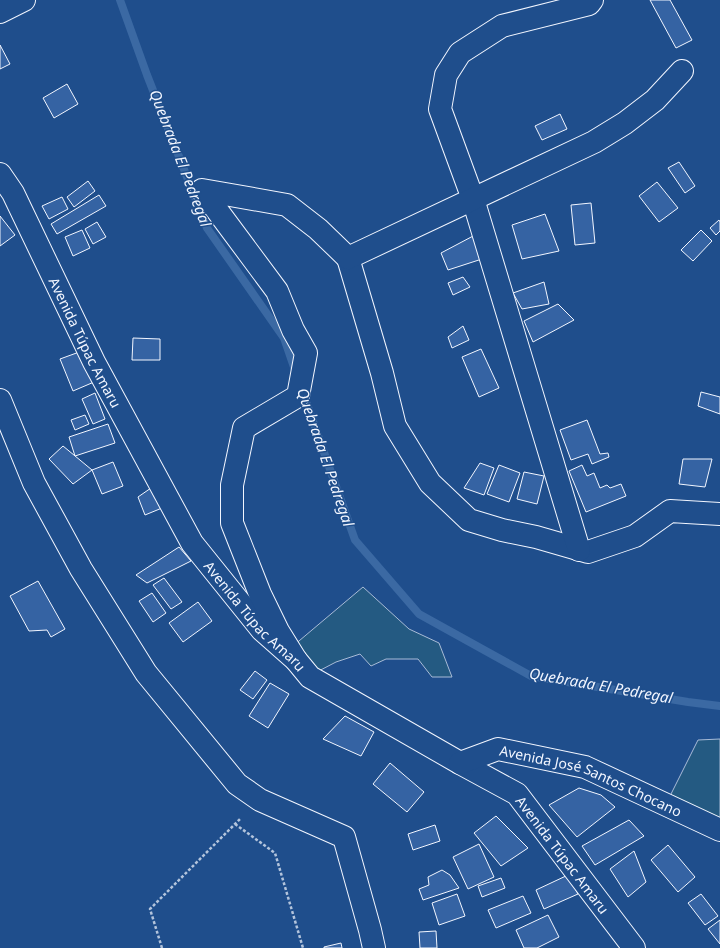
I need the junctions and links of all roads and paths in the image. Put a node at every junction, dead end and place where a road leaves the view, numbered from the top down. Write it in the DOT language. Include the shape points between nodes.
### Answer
graph roads {
  1 [pos="24,0"];
  2 [pos="592,0"];
  3 [pos="0,12"];
  4 [pos="682,71"];
  5 [pos="0,174"];
  6 [pos="473,199"];
  7 [pos="348,258"];
  8 [pos="0,400"];
  9 [pos="720,514"];
  10 [pos="579,550"];
  11 [pos="296,660"];
  12 [pos="460,763"];
  13 [pos="260,800"];
  14 [pos="235,824"];
  15 [pos="720,830"];
  16 [pos="162,948"];
  17 [pos="303,948"];
  18 [pos="374,948"];
  19 [pos="634,948"];
  1 -- 3 [label="street"];
  2 -- 6 [label="street" via="588,4 502,26 460,53 446,75 440,109"];
  4 -- 6 [label="street" via="655,100 594,142"];
  5 -- 11 [label="street, Avenida Túpac Amaru" via="13,194 94,362 192,543 262,630"];
  6 -- 7 [label="street"];
  6 -- 10 [label="street"];
  7 -- 10 [label="street" via="395,426 430,483 469,520"];
  7 -- 11 [label="street" via="318,229 287,205 202,190 277,291 293,330 306,353 298,396 244,428 232,485 232,522 260,594"];
  8 -- 13 [label="street" via="34,483 81,569 146,673 237,784"];
  9 -- 10 [label="street" via="670,511 635,536 588,552"];
  11 -- 12 [label="street, Avenida Túpac Amaru" via="310,677"];
  12 -- 15 [label="street, Avenida José Santos Chocano" via="498,749 585,767"];
  12 -- 19 [label="street, Avenida Túpac Amaru" via="517,794"];
  13 -- 14 [label="path"];
  13 -- 18 [label="street" via="344,837"];
  14 -- 16 [label="path" via="150,909"];
  14 -- 17 [label="path" via="275,853"];
}
